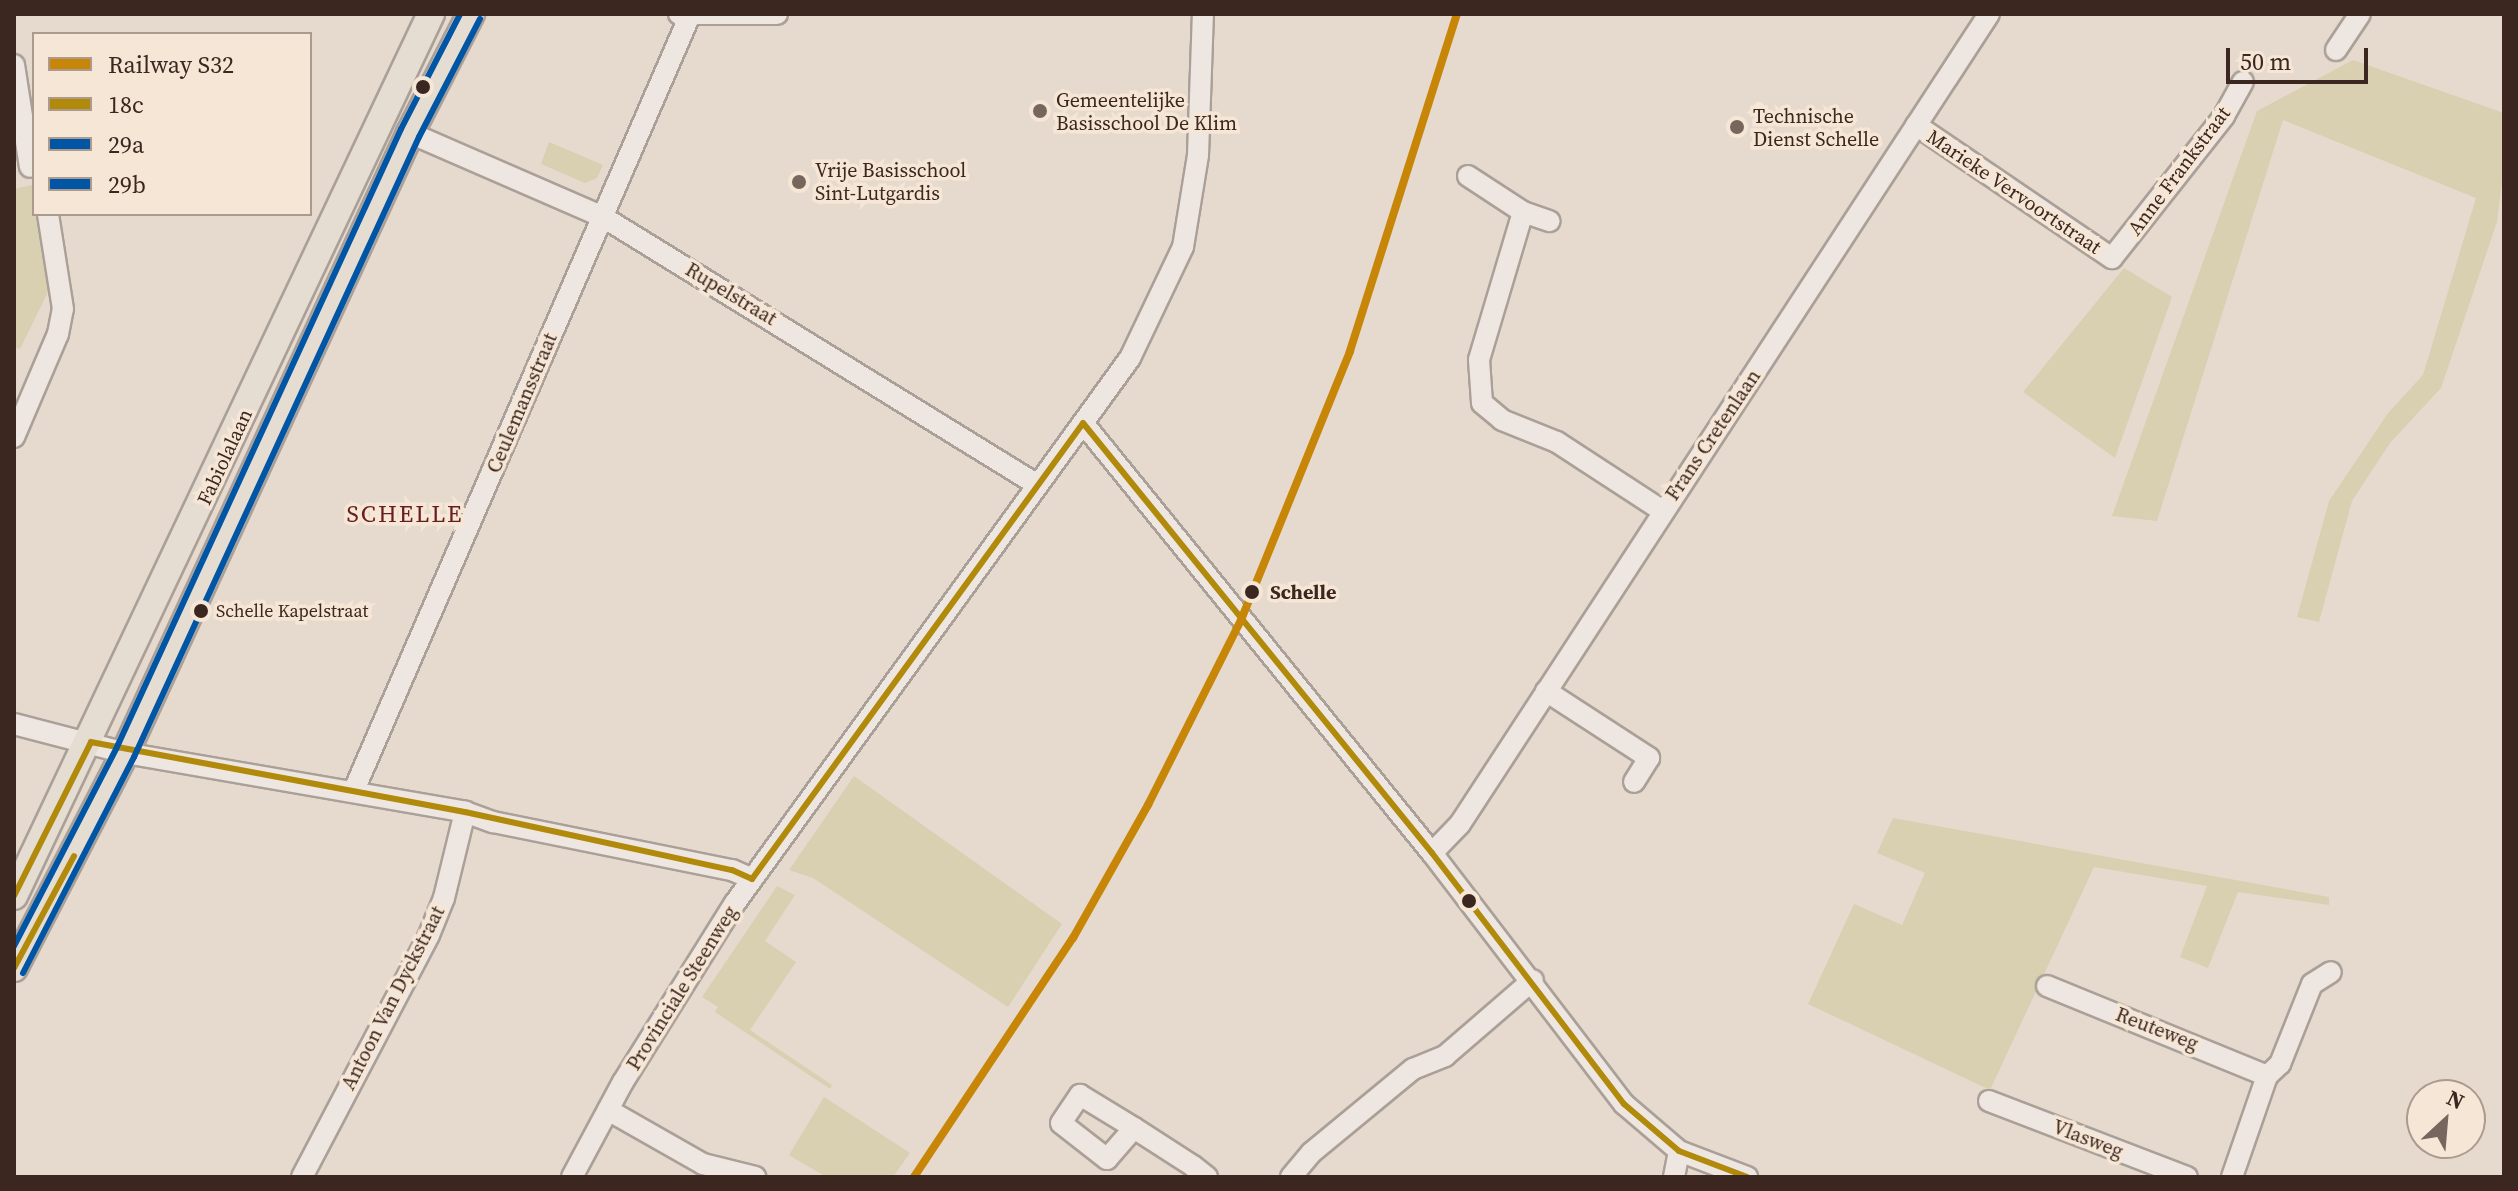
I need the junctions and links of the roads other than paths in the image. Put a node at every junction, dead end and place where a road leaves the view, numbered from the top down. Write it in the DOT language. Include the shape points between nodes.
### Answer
graph roads {
  1 [pos="431,14"];
  2 [pos="471,14"];
  3 [pos="774,14"];
  4 [pos="1203,14"];
  5 [pos="1989,14"];
  6 [pos="2360,14"];
  7 [pos="684,15"];
  8 [pos="2336,50"];
  9 [pos="14,65"];
  10 [pos="2243,82"];
  11 [pos="1916,125"];
  12 [pos="410,133"];
  13 [pos="26,168"];
  14 [pos="1468,176"];
  15 [pos="1523,212"];
  16 [pos="48,216"];
  17 [pos="603,217"];
  18 [pos="1549,221"];
  19 [pos="2112,258"];
  20 [pos="1083,423"];
  21 [pos="14,437"];
  22 [pos="1036,484"];
  23 [pos="1663,511"];
  24 [pos="1546,691"];
  25 [pos="14,724"];
  26 [pos="91,742"];
  27 [pos="125,753"];
  28 [pos="1634,782"];
  29 [pos="354,790"];
  30 [pos="465,812"];
  31 [pos="1432,853"];
  32 [pos="752,879"];
  33 [pos="14,896"];
  34 [pos="14,968"];
  35 [pos="2331,972"];
  36 [pos="1533,980"];
  37 [pos="2047,986"];
  38 [pos="2267,1076"];
  39 [pos="1989,1101"];
  40 [pos="608,1110"];
  41 [pos="1134,1128"];
  42 [pos="1679,1151"];
  43 [pos="302,1177"];
  44 [pos="572,1177"];
  45 [pos="755,1177"];
  46 [pos="1207,1177"];
  47 [pos="1291,1177"];
  48 [pos="1674,1177"];
  49 [pos="1747,1177"];
  50 [pos="2187,1177"];
  51 [pos="2232,1177"];
  1 -- 26 [label="main road, Fabiolalaan"];
  2 -- 12 [label="main road, Fabiolalaan"];
  3 -- 7 [label="street"];
  4 -- 20 [label="street, Provinciale Steenweg" via="1198,155 1183,247 1130,358"];
  5 -- 11 [label="street, Frans Cretenlaan"];
  6 -- 8 [label="street"];
  7 -- 17 [label="street, Ceulemansstraat"];
  9 -- 13 [label="street"];
  10 -- 19 [label="street, Anne Frankstraat" via="2224,116"];
  11 -- 19 [label="street, Marieke Vervoortstraat"];
  11 -- 23 [label="street, Frans Cretenlaan"];
  12 -- 17 [label="street, Rupelstraat"];
  12 -- 27 [label="main road, Fabiolalaan"];
  14 -- 15 [label="street"];
  15 -- 18 [label="street"];
  15 -- 23 [label="street" via="1479,360 1482,403 1502,420 1557,442"];
  16 -- 21 [label="street" via="63,309 58,334"];
  17 -- 22 [label="street, Rupelstraat"];
  17 -- 29 [label="street, Ceulemansstraat"];
  20 -- 22 [label="street, Provinciale Steenweg"];
  20 -- 31 [label="street"];
  22 -- 32 [label="street, Provinciale Steenweg" via="914,661"];
  23 -- 24 [label="street, Frans Cretenlaan"];
  24 -- 28 [label="street" via="1649,758"];
  24 -- 31 [label="street, Frans Cretenlaan" via="1460,824"];
  25 -- 26 [label="street"];
  26 -- 27 [label="street"];
  26 -- 33 [label="main road, Fabiolalaan"];
  27 -- 29 [label="street"];
  27 -- 34 [label="main road, Fabiolalaan"];
  29 -- 30 [label="street"];
  30 -- 32 [label="street"];
  30 -- 43 [label="street, Antoon Van Dyckstraat" via="444,898 429,935"];
  31 -- 36 [label="street"];
  32 -- 40 [label="street, Provinciale Steenweg"];
  35 -- 38 [label="street" via="2312,984 2280,1064"];
  36 -- 42 [label="street" via="1624,1104"];
  36 -- 47 [label="street" via="1445,1056 1413,1069 1311,1153"];
  37 -- 38 [label="street, Reuteweg"];
  38 -- 51 [label="street"];
  39 -- 50 [label="street, Vlasweg"];
  40 -- 44 [label="street, Provinciale Steenweg"];
  40 -- 45 [label="street" via="703,1164"];
  41 -- 46 [label="street"];
  42 -- 48 [label="street"];
  42 -- 49 [label="street"];
}
